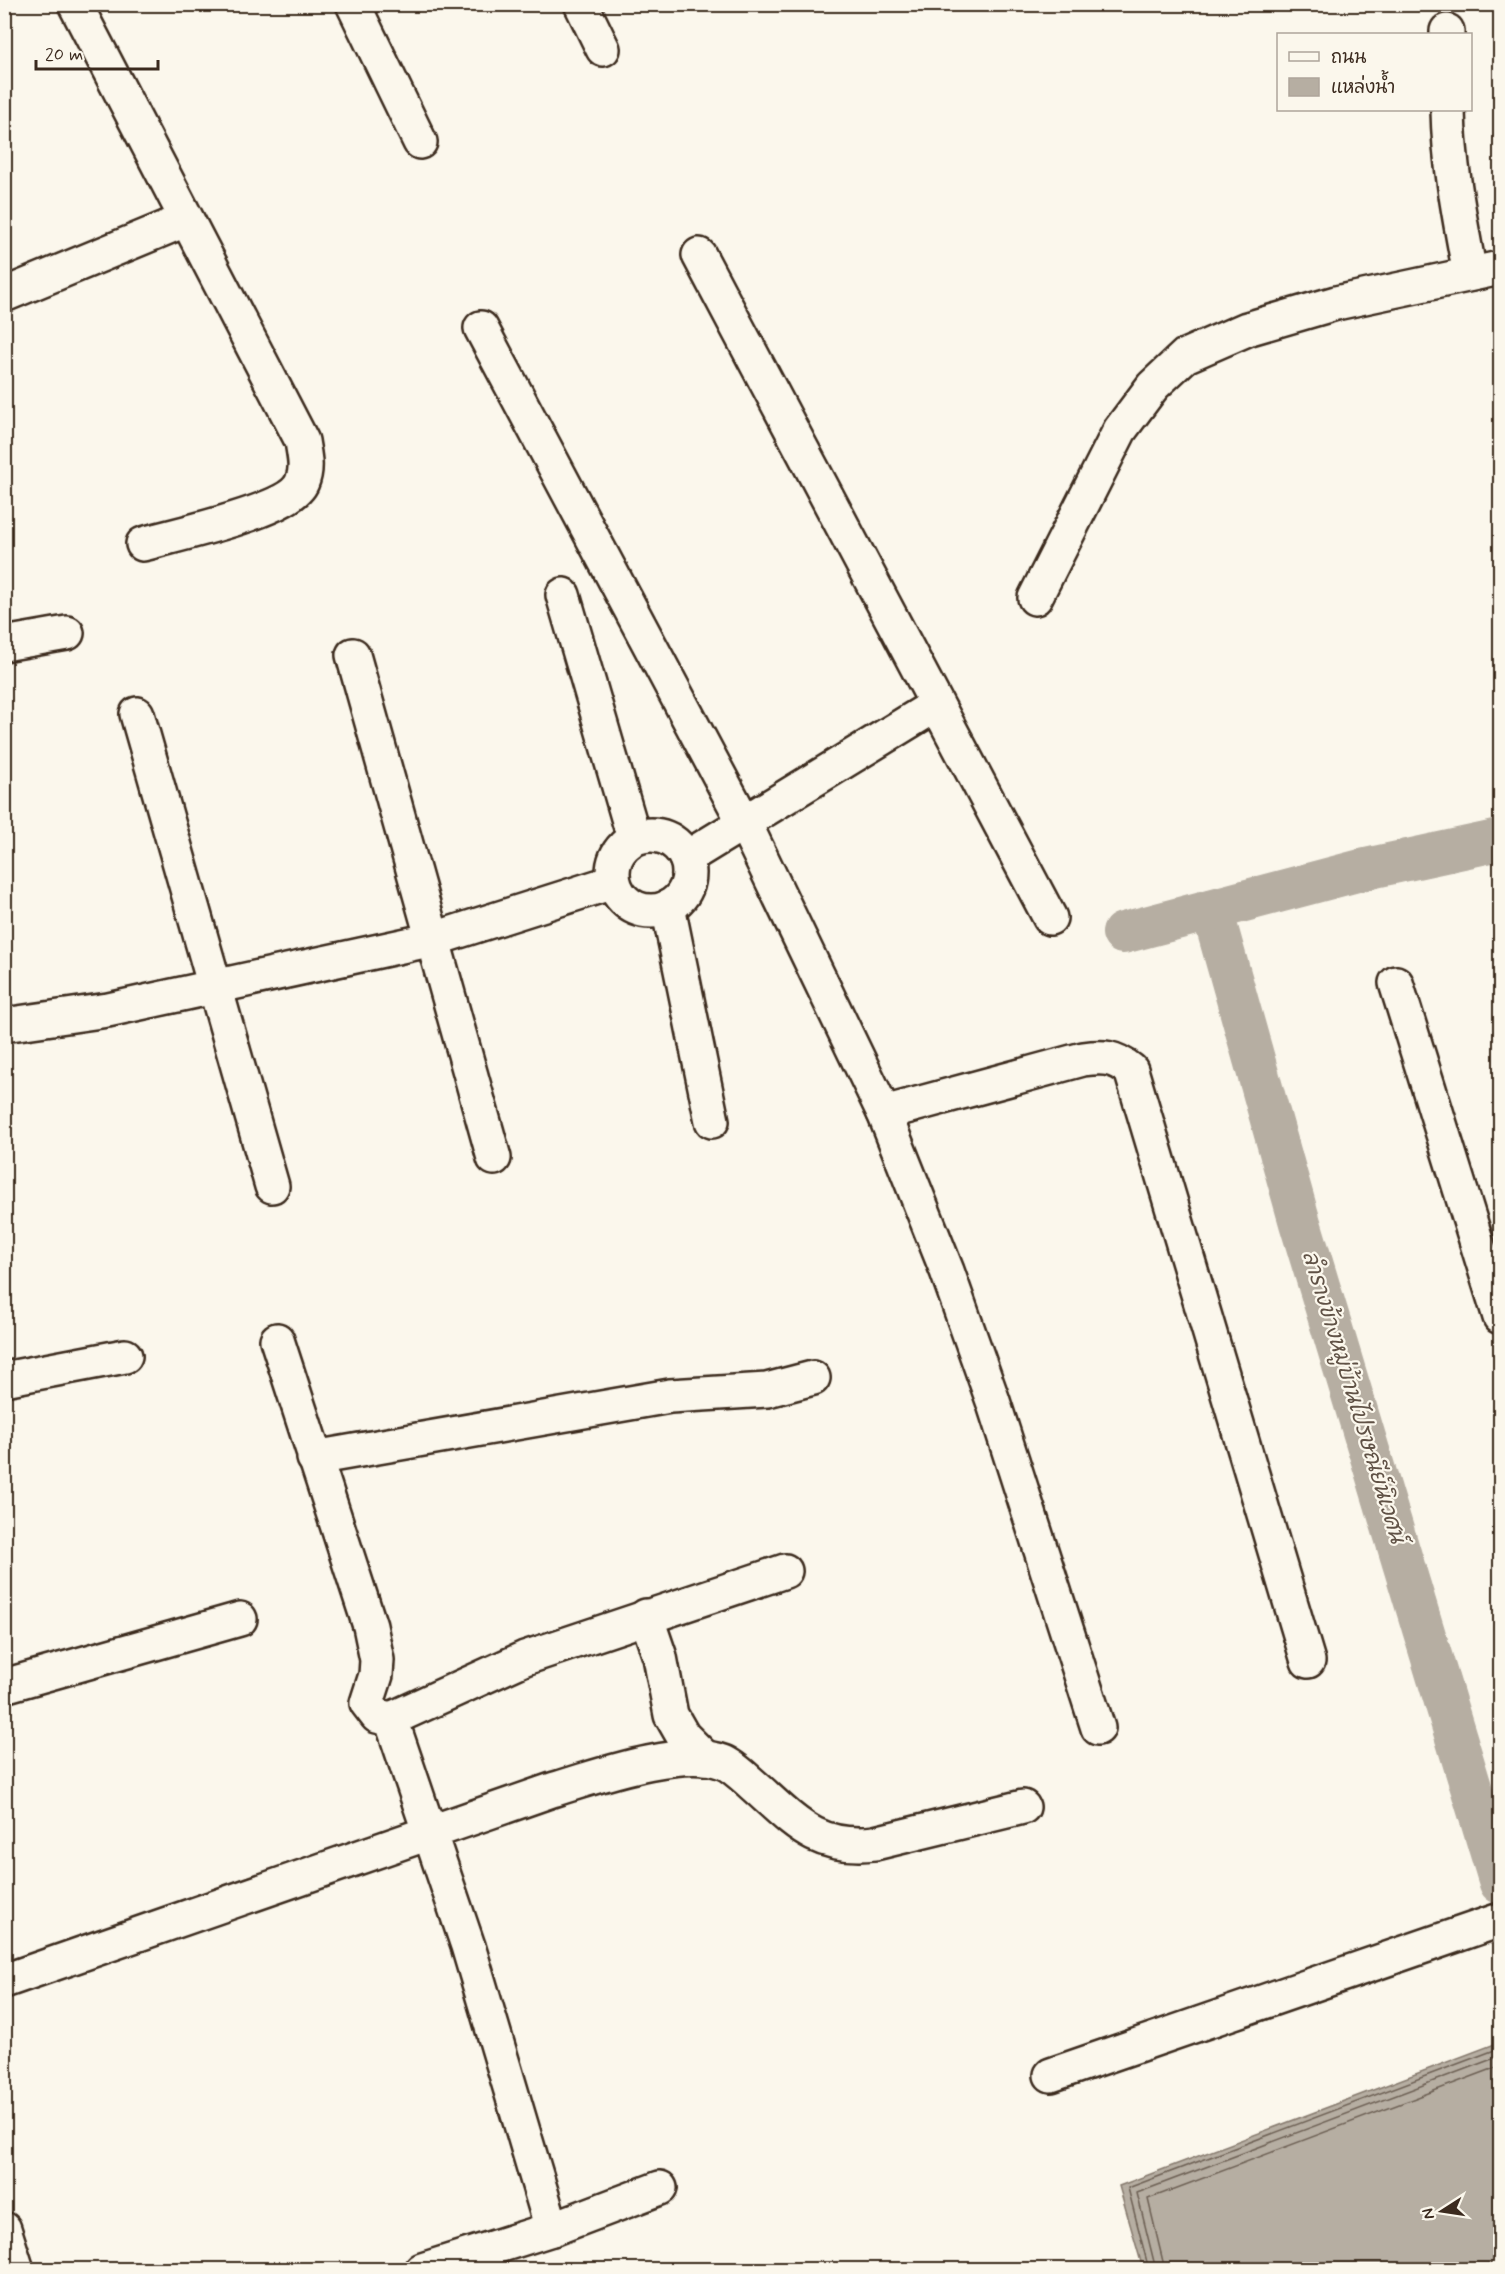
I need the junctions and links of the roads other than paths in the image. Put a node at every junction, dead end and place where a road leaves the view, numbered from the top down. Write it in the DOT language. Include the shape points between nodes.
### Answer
graph roads {
  1 [pos="75,4"];
  2 [pos="353,4"];
  3 [pos="581,4"];
  4 [pos="603,49"];
  5 [pos="1448,111"];
  6 [pos="420,142"];
  7 [pos="185,220"];
  8 [pos="699,255"];
  9 [pos="1485,271"];
  10 [pos="4,295"];
  11 [pos="481,328"];
  12 [pos="143,544"];
  13 [pos="563,595"];
  14 [pos="1035,598"];
  15 [pos="67,633"];
  16 [pos="4,644"];
  17 [pos="353,654"];
  18 [pos="936,705"];
  19 [pos="137,714"];
  20 [pos="745,824"];
  21 [pos="634,838"];
  22 [pos="686,858"];
  23 [pos="613,882"];
  24 [pos="668,907"];
  25 [pos="1050,918"];
  26 [pos="434,939"];
  27 [pos="1396,983"];
  28 [pos="215,987"];
  29 [pos="4,1025"];
  30 [pos="884,1113"];
  31 [pos="712,1121"];
  32 [pos="494,1158"];
  33 [pos="272,1186"];
  34 [pos="1500,1317"];
  35 [pos="277,1340"];
  36 [pos="125,1356"];
  37 [pos="4,1378"];
  38 [pos="813,1378"];
  39 [pos="314,1458"];
  40 [pos="785,1571"];
  41 [pos="646,1616"];
  42 [pos="240,1619"];
  43 [pos="1308,1661"];
  44 [pos="4,1686"];
  45 [pos="391,1719"];
  46 [pos="1098,1728"];
  47 [pos="705,1758"];
  48 [pos="1023,1807"];
  49 [pos="430,1834"];
  50 [pos="1500,1920"];
  51 [pos="4,1981"];
  52 [pos="1051,2075"];
  53 [pos="660,2188"];
  54 [pos="4,2229"];
  55 [pos="552,2229"];
  56 [pos="470,2263"];
  57 [pos="17,2270"];
  58 [pos="422,2270"];
  1 -- 7 [label="street"];
  2 -- 6 [label="street"];
  3 -- 4 [label="street"];
  5 -- 9 [label="street" via="1453,175"];
  7 -- 10 [label="street"];
  7 -- 12 [label="street" via="302,441 306,466 302,484 292,496 268,508"];
  8 -- 18 [label="street"];
  9 -- 14 [label="street" via="1336,303 1247,329 1185,356 1153,386 1120,430"];
  11 -- 20 [label="street"];
  13 -- 21 [label="street"];
  15 -- 16 [label="street"];
  17 -- 26 [label="street"];
  18 -- 20 [label="street"];
  18 -- 25 [label="street"];
  19 -- 28 [label="street"];
  20 -- 22 [label="street"];
  20 -- 30 [label="street"];
  21 -- 22 [label="street" via="649,834 664,837 677,845"];
  21 -- 23 [label="street" via="620,849 613,864"];
  22 -- 24 [label="street" via="687,886"];
  23 -- 24 [label="street" via="621,897 634,908 651,912"];
  23 -- 26 [label="street"];
  24 -- 31 [label="street"];
  26 -- 28 [label="street"];
  26 -- 32 [label="street"];
  27 -- 34 [label="street"];
  28 -- 29 [label="street" via="108,1010"];
  28 -- 33 [label="street"];
  30 -- 43 [label="street" via="1083,1059 1106,1056 1131,1070"];
  30 -- 46 [label="street" via="989,1390"];
  35 -- 39 [label="street"];
  36 -- 37 [label="street"];
  38 -- 39 [label="street" via="767,1390 670,1396"];
  39 -- 45 [label="street" via="375,1649 376,1675 367,1703 377,1716"];
  40 -- 41 [label="street"];
  41 -- 45 [label="street" via="525,1658"];
  41 -- 47 [label="street" via="660,1657 671,1715 682,1736"];
  42 -- 44 [label="street"];
  45 -- 49 [label="street"];
  47 -- 48 [label="street" via="725,1762 794,1821 824,1841 852,1846"];
  47 -- 49 [label="street" via="630,1766"];
  49 -- 51 [label="street"];
  49 -- 55 [label="street" via="468,1946"];
  50 -- 52 [label="street"];
  53 -- 55 [label="street"];
  54 -- 57 [label="street"];
  55 -- 56 [label="street"];
  56 -- 58 [label="street"];
}
